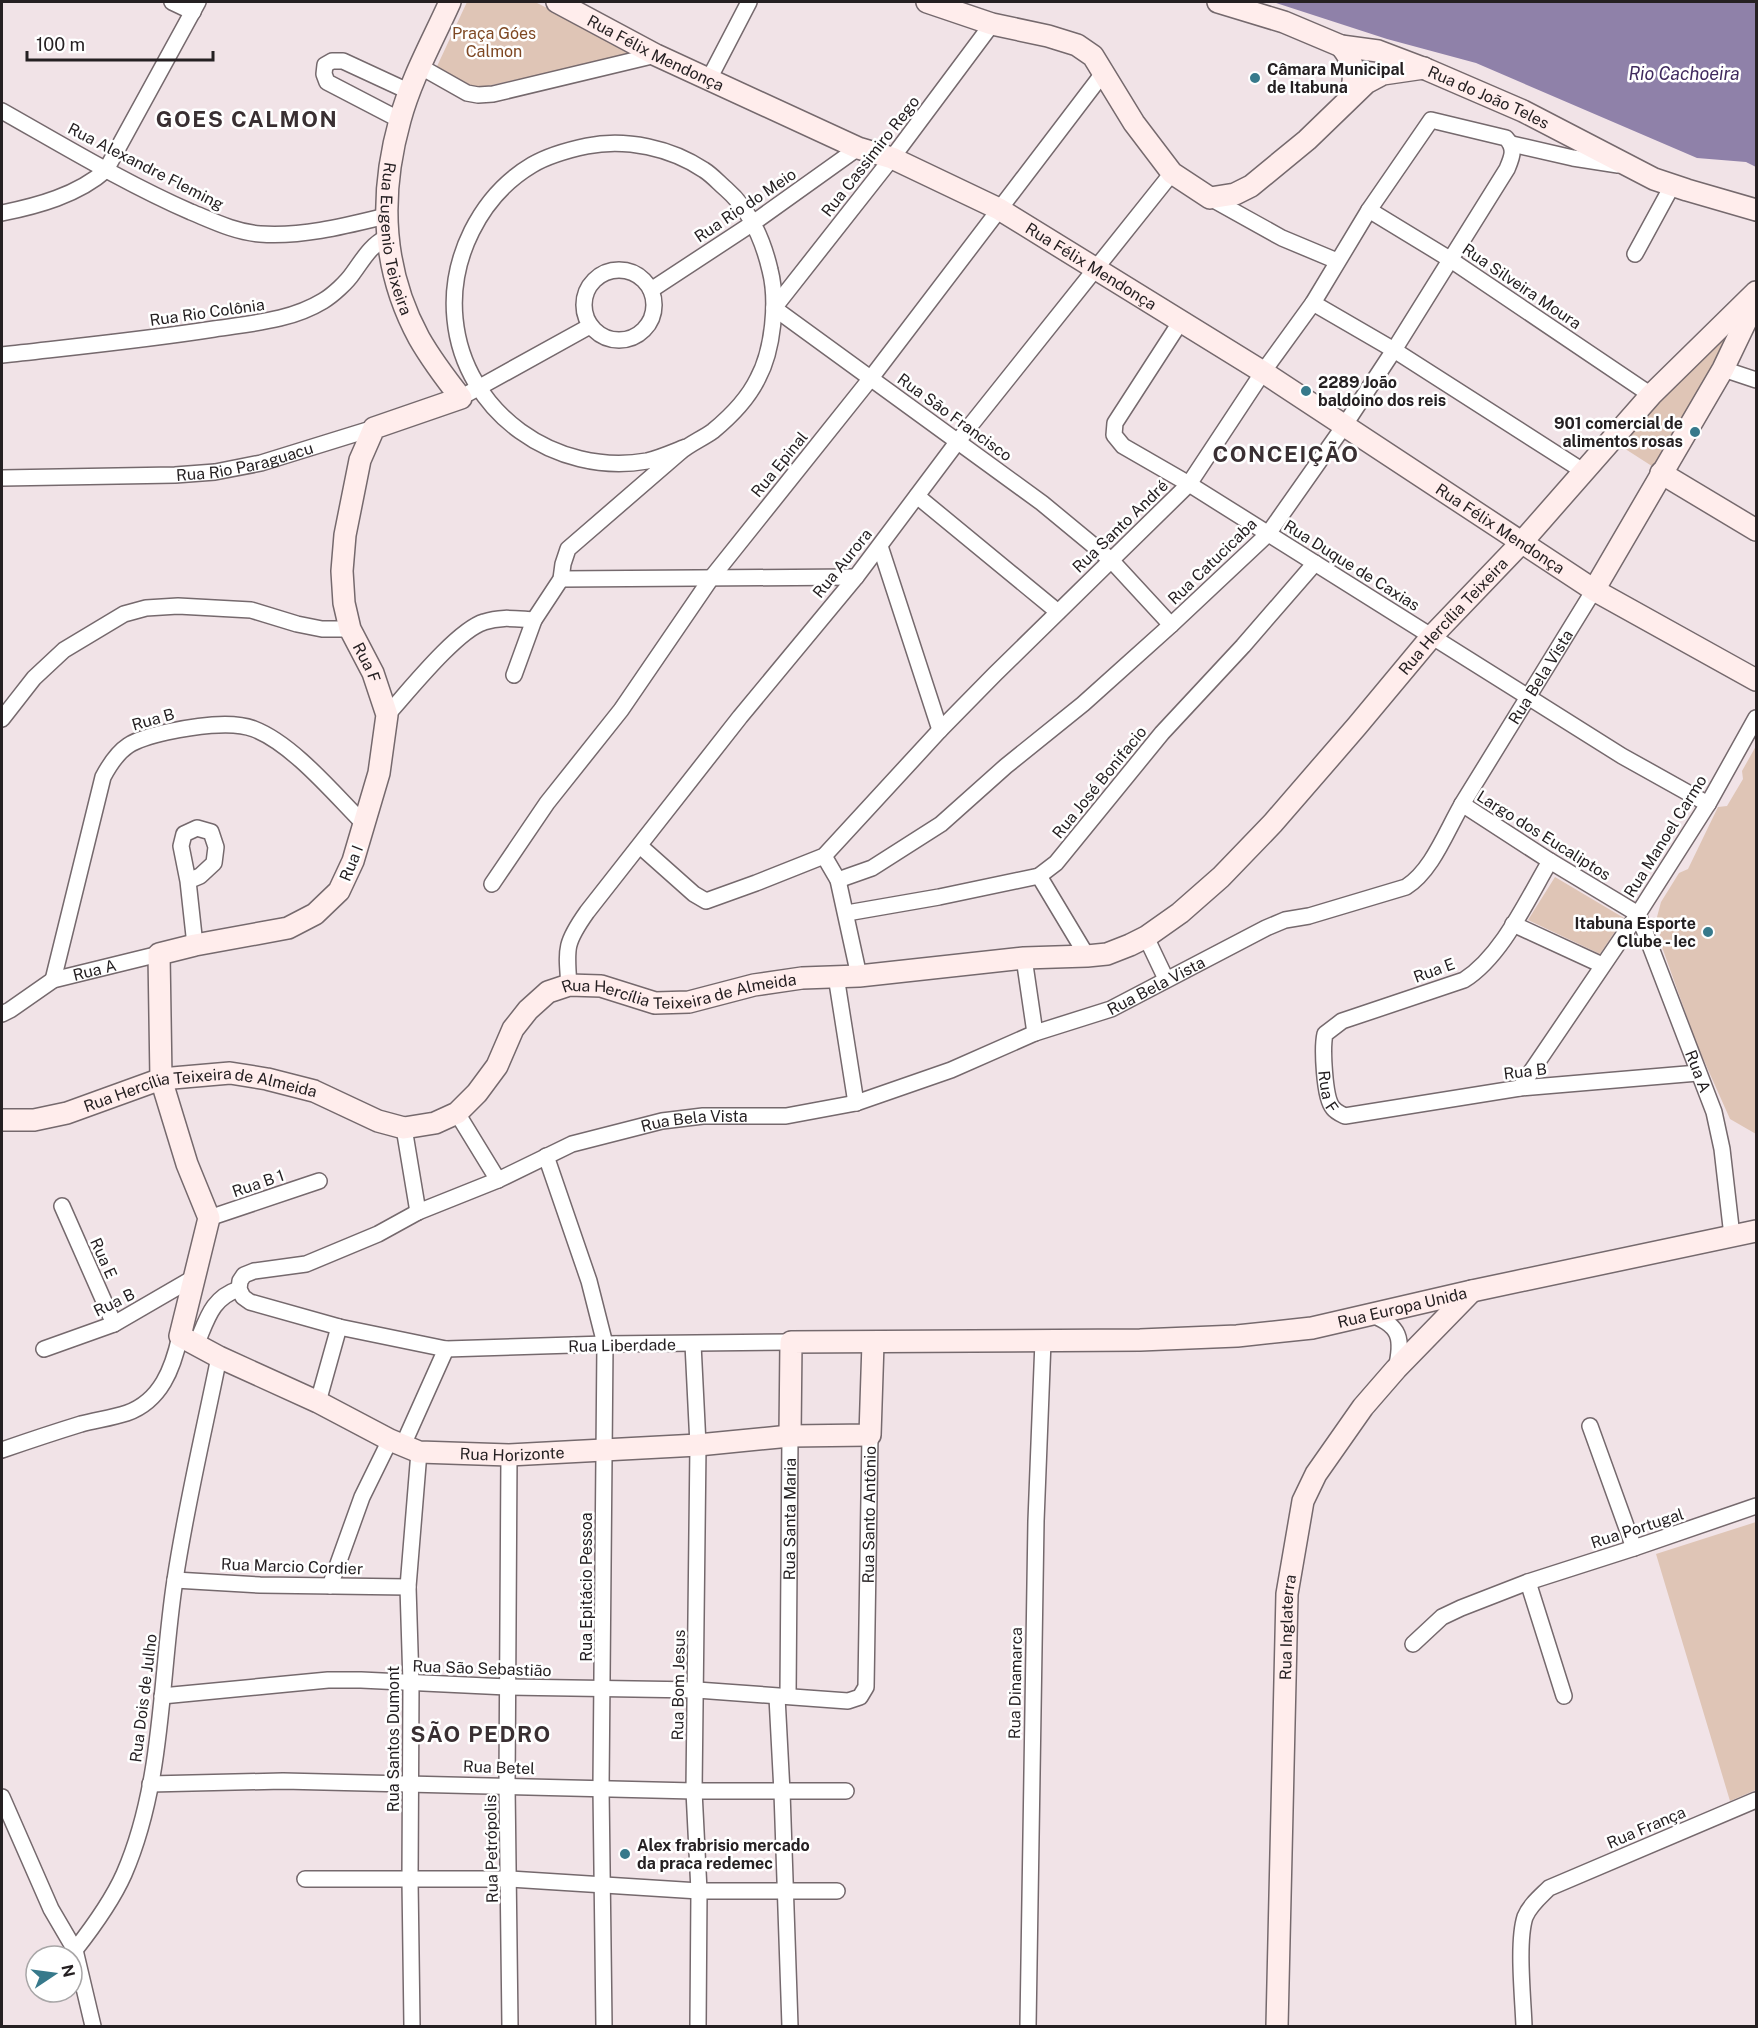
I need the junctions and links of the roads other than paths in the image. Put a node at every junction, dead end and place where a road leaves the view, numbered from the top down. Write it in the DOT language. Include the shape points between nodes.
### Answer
graph roads {
  1 [pos="172,2"];
  2 [pos="450,2"];
  3 [pos="557,2"];
  4 [pos="749,2"];
  5 [pos="927,2"];
  6 [pos="1218,2"];
  7 [pos="195,7"];
  8 [pos="992,24"];
  9 [pos="1341,46"];
  10 [pos="656,55"];
  11 [pos="421,67"];
  12 [pos="1424,68"];
  13 [pos="1104,72"];
  14 [pos="709,79"];
  15 [pos="410,92"];
  16 [pos="1351,96"];
  17 [pos="2,111"];
  18 [pos="400,120"];
  19 [pos="1512,144"];
  20 [pos="858,148"];
  21 [pos="892,158"];
  22 [pos="1628,166"];
  23 [pos="106,170"];
  24 [pos="1172,173"];
  25 [pos="1672,186"];
  26 [pos="1210,198"];
  27 [pos="999,209"];
  28 [pos="1370,210"];
  29 [pos="1756,210"];
  30 [pos="2,213"];
  31 [pos="753,223"];
  32 [pos="386,226"];
  33 [pos="1635,254"];
  34 [pos="1451,260"];
  35 [pos="1337,261"];
  36 [pos="1096,269"];
  37 [pos="651,290"];
  38 [pos="1756,292"];
  39 [pos="1756,300"];
  40 [pos="1313,303"];
  41 [pos="774,308"];
  42 [pos="1181,321"];
  43 [pos="590,327"];
  44 [pos="1394,350"];
  45 [pos="2,355"];
  46 [pos="1723,369"];
  47 [pos="1263,372"];
  48 [pos="871,378"];
  49 [pos="1756,380"];
  50 [pos="470,393"];
  51 [pos="1651,395"];
  52 [pos="1344,426"];
  53 [pos="374,428"];
  54 [pos="958,441"];
  55 [pos="686,447"];
  56 [pos="1583,471"];
  57 [pos="1661,473"];
  58 [pos="2,478"];
  59 [pos="1189,484"];
  60 [pos="916,496"];
  61 [pos="1756,530"];
  62 [pos="1268,534"];
  63 [pos="1522,542"];
  64 [pos="880,546"];
  65 [pos="1111,560"];
  66 [pos="1316,563"];
  67 [pos="712,577"];
  68 [pos="856,577"];
  69 [pos="561,579"];
  70 [pos="1594,590"];
  71 [pos="1058,612"];
  72 [pos="534,620"];
  73 [pos="1171,625"];
  74 [pos="351,629"];
  75 [pos="1432,636"];
  76 [pos="514,675"];
  77 [pos="1756,680"];
  78 [pos="1528,696"];
  79 [pos="387,715"];
  80 [pos="1756,718"];
  81 [pos="2,719"];
  82 [pos="940,730"];
  83 [pos="1462,804"];
  84 [pos="1708,804"];
  85 [pos="365,825"];
  86 [pos="640,846"];
  87 [pos="824,856"];
  88 [pos="1550,861"];
  89 [pos="1039,876"];
  90 [pos="838,880"];
  91 [pos="188,881"];
  92 [pos="492,884"];
  93 [pos="847,913"];
  94 [pos="1638,914"];
  95 [pos="1513,924"];
  96 [pos="1146,937"];
  97 [pos="195,945"];
  98 [pos="159,954"];
  99 [pos="1087,956"];
  100 [pos="1024,958"];
  101 [pos="1602,965"];
  102 [pos="836,976"];
  103 [pos="859,976"];
  104 [pos="1166,979"];
  105 [pos="53,980"];
  106 [pos="569,985"];
  107 [pos="2,1014"];
  108 [pos="1035,1033"];
  109 [pos="1322,1046"];
  110 [pos="1698,1073"];
  111 [pos="161,1079"];
  112 [pos="1520,1088"];
  113 [pos="856,1103"];
  114 [pos="457,1113"];
  115 [pos="1357,1115"];
  116 [pos="2,1120"];
  117 [pos="404,1128"];
  118 [pos="546,1156"];
  119 [pos="498,1180"];
  120 [pos="319,1181"];
  121 [pos="62,1206"];
  122 [pos="418,1212"];
  123 [pos="209,1218"];
  124 [pos="1756,1231"];
  125 [pos="1732,1236"];
  126 [pos="195,1277"];
  127 [pos="239,1289"];
  128 [pos="1472,1291"];
  129 [pos="1369,1314"];
  130 [pos="114,1324"];
  131 [pos="339,1327"];
  132 [pos="188,1341"];
  133 [pos="1043,1341"];
  134 [pos="791,1342"];
  135 [pos="873,1343"];
  136 [pos="605,1344"];
  137 [pos="693,1344"];
  138 [pos="44,1348"];
  139 [pos="446,1349"];
  140 [pos="219,1357"];
  141 [pos="1396,1369"];
  142 [pos="318,1402"];
  143 [pos="1590,1426"];
  144 [pos="870,1435"];
  145 [pos="790,1436"];
  146 [pos="698,1445"];
  147 [pos="404,1446"];
  148 [pos="605,1449"];
  149 [pos="2,1450"];
  150 [pos="509,1455"];
  151 [pos="1756,1506"];
  152 [pos="1635,1548"];
  153 [pos="175,1580"];
  154 [pos="1528,1582"];
  155 [pos="330,1586"];
  156 [pos="408,1587"];
  157 [pos="1413,1644"];
  158 [pos="411,1683"];
  159 [pos="866,1687"];
  160 [pos="507,1688"];
  161 [pos="697,1689"];
  162 [pos="603,1690"];
  163 [pos="162,1696"];
  164 [pos="782,1696"];
  165 [pos="1564,1696"];
  166 [pos="411,1783"];
  167 [pos="150,1784"];
  168 [pos="507,1786"];
  169 [pos="602,1788"];
  170 [pos="694,1791"];
  171 [pos="846,1791"];
  172 [pos="782,1792"];
  173 [pos="2,1797"];
  174 [pos="1756,1800"];
  175 [pos="510,1879"];
  176 [pos="305,1880"];
  177 [pos="410,1880"];
  178 [pos="602,1884"];
  179 [pos="784,1890"];
  180 [pos="699,1891"];
  181 [pos="837,1891"];
  182 [pos="71,1944"];
  183 [pos="80,1944"];
  184 [pos="84,1988"];
  185 [pos="93,2026"];
  186 [pos="412,2026"];
  187 [pos="510,2026"];
  188 [pos="604,2026"];
  189 [pos="698,2026"];
  190 [pos="790,2026"];
  191 [pos="1028,2026"];
  192 [pos="1277,2026"];
  193 [pos="1524,2026"];
  1 -- 7 [label="street"];
  2 -- 11 [label="main road, Rua Eugenio Teixeira"];
  3 -- 10 [label="main road, Rua Félix Mendonça"];
  4 -- 14 [label="street"];
  5 -- 8 [label="main road"];
  6 -- 9 [label="main road" via="1284,22"];
  7 -- 23 [label="street"];
  8 -- 13 [label="main road" via="1077,45 1093,56"];
  8 -- 21 [label="street, Rua Cassimiro Rego"];
  9 -- 12 [label="main road" via="1377,51"];
  9 -- 16 [label="main road" via="1352,59 1355,76"];
  10 -- 11 [label="street" via="478,95 467,93"];
  10 -- 14 [label="main road, Rua Félix Mendonça"];
  11 -- 15 [label="main road, Rua Eugenio Teixeira"];
  12 -- 16 [label="main road, Rua do João Teles" via="1383,74 1366,82"];
  12 -- 22 [label="main road, Rua do João Teles" via="1523,111"];
  13 -- 24 [label="main road" via="1134,123"];
  13 -- 27 [label="street, Rua Epinal"];
  14 -- 20 [label="main road, Rua Félix Mendonça"];
  15 -- 18 [label="main road, Rua Eugenio Teixeira"];
  15 -- 18 [label="street" via="343,61 332,60 325,65 327,82"];
  16 -- 26 [label="main road, Rua do João Teles" via="1307,140 1251,186 1235,194"];
  17 -- 23 [label="street, Rua Alexandre Fleming"];
  18 -- 32 [label="main road, Rua Eugenio Teixeira" via="390,165"];
  19 -- 22 [label="street"];
  19 -- 28 [label="street, Rua Santo André" via="1506,138 1431,120"];
  19 -- 34 [label="street, Rua Catucicaba" via="1514,154 1508,169"];
  20 -- 21 [label="main road, Rua Félix Mendonça"];
  20 -- 31 [label="street, Rua Rio do Meio"];
  21 -- 27 [label="main road, Rua Félix Mendonça"];
  21 -- 41 [label="street, Rua Cassimiro Rego"];
  22 -- 25 [label="main road, Rua do João Teles"];
  23 -- 30 [label="street" via="96,179 59,196"];
  23 -- 32 [label="street, Rua Alexandre Fleming" via="227,227 259,234"];
  24 -- 26 [label="main road"];
  24 -- 36 [label="street, Rua Aurora"];
  25 -- 29 [label="main road, Rua do João Teles"];
  25 -- 33 [label="street"];
  26 -- 35 [label="street"];
  27 -- 36 [label="main road, Rua Félix Mendonça"];
  27 -- 48 [label="street, Rua Epinal"];
  28 -- 34 [label="street, Rua Silveira Moura"];
  28 -- 35 [label="street, Rua Santo André"];
  31 -- 37 [label="street, Rua Rio do Meio"];
  31 -- 41 [label="street" via="770,269"];
  31 -- 50 [label="street" via="731,194 704,170 672,153 637,144 600,143 565,150 532,165 503,187 480,215 464,248 455,283 455,320"];
  32 -- 45 [label="street, Rua Rio Colônia" via="352,275 324,300 293,314 263,323"];
  32 -- 50 [label="main road, Rua Eugenio Teixeira" via="392,268 419,338 440,370"];
  34 -- 44 [label="street, Rua Catucicaba"];
  34 -- 51 [label="street, Rua Silveira Moura"];
  35 -- 40 [label="street, Rua Santo André"];
  36 -- 42 [label="main road, Rua Félix Mendonça"];
  36 -- 54 [label="street, Rua Aurora"];
  37 -- 43 [label="street" via="652,316 637,336 612,340"];
  37 -- 43 [label="street" via="634,273 611,270 600,275 585,293 583,304"];
  38 -- 51 [label="main road, Rua Hercília Teixeira"];
  39 -- 46 [label="main road, Rua Bela Vista"];
  40 -- 44 [label="street"];
  40 -- 47 [label="street, Rua Santo André"];
  41 -- 48 [label="street, Rua São Francisco"];
  41 -- 55 [label="street" via="771,338 759,377 740,405 712,432"];
  42 -- 47 [label="main road, Rua Félix Mendonça"];
  42 -- 59 [label="street, Rua Duque de Caxias" via="1115,423 1114,435 1124,446"];
  43 -- 50 [label="street"];
  44 -- 52 [label="street, Rua Catucicaba"];
  44 -- 56 [label="street"];
  46 -- 49 [label="street"];
  46 -- 57 [label="main road, Rua Bela Vista"];
  47 -- 52 [label="main road, Rua Félix Mendonça"];
  47 -- 59 [label="street, Rua Santo André"];
  48 -- 54 [label="street, Rua São Francisco"];
  48 -- 67 [label="street, Rua Epinal"];
  50 -- 53 [label="main road, Rua Rio Paraguacu"];
  50 -- 55 [label="street" via="534,443 571,458 609,464 649,460"];
  51 -- 56 [label="main road, Rua Hercília Teixeira"];
  52 -- 62 [label="street, Rua Catucicaba"];
  52 -- 63 [label="main road, Rua Félix Mendonça"];
  53 -- 58 [label="street, Rua Rio Paraguacu" via="261,463 215,472"];
  53 -- 74 [label="main road" via="360,460 345,535 344,603"];
  54 -- 60 [label="street, Rua Aurora"];
  54 -- 65 [label="street, Rua São Francisco"];
  55 -- 69 [label="street" via="568,549"];
  56 -- 63 [label="main road, Rua Hercília Teixeira"];
  57 -- 61 [label="main road"];
  57 -- 70 [label="main road, Rua Bela Vista"];
  59 -- 62 [label="street, Rua Duque de Caxias"];
  59 -- 65 [label="street, Rua Santo André"];
  60 -- 64 [label="street, Rua Aurora"];
  60 -- 71 [label="street"];
  62 -- 66 [label="street, Rua Duque de Caxias"];
  62 -- 73 [label="street, Rua Catucicaba"];
  63 -- 70 [label="main road, Rua Félix Mendonça"];
  63 -- 75 [label="main road, Rua Hercília Teixeira"];
  64 -- 68 [label="street, Rua Aurora"];
  64 -- 82 [label="street"];
  65 -- 71 [label="street, Rua Santo André"];
  65 -- 73 [label="street, Rua São Francisco"];
  66 -- 75 [label="street, Rua Duque de Caxias"];
  66 -- 89 [label="street, Rua José Bonifacio" via="1162,733 1056,863"];
  67 -- 68 [label="street"];
  67 -- 69 [label="street"];
  67 -- 92 [label="street, Rua Epinal" via="621,710 547,803"];
  68 -- 86 [label="street, Rua Aurora"];
  69 -- 72 [label="street"];
  70 -- 77 [label="main road, Rua Félix Mendonça"];
  70 -- 78 [label="street, Rua Bela Vista"];
  71 -- 82 [label="street, Rua Santo André"];
  72 -- 76 [label="street"];
  72 -- 79 [label="street" via="503,617 481,622 460,637"];
  73 -- 90 [label="street, Rua Catucicaba" via="941,824 872,868"];
  74 -- 79 [label="main road, Rua F" via="373,673"];
  74 -- 81 [label="street, Rua F" via="322,629 251,610 147,608 124,614 64,650 34,678"];
  75 -- 78 [label="street, Rua Duque de Caxias"];
  75 -- 96 [label="main road, Rua Hercília Teixeira" via="1273,823 1221,877"];
  78 -- 83 [label="street, Rua Bela Vista"];
  78 -- 84 [label="street, Rua Duque de Caxias" via="1622,756"];
  79 -- 85 [label="main road, Rua I" via="379,773"];
  80 -- 84 [label="street, Rua Manoel Carmo"];
  82 -- 87 [label="street, Rua Santo André"];
  83 -- 88 [label="street, Largo dos Eucaliptos"];
  83 -- 104 [label="street, Rua Bela Vista" via="1425,870 1406,887 1285,920"];
  84 -- 94 [label="street, Rua Manoel Carmo"];
  85 -- 97 [label="main road, Rua I" via="339,891 315,914 288,928"];
  85 -- 105 [label="street, Rua B" via="305,765 278,742 253,728 228,725 182,729 126,745 103,777"];
  86 -- 87 [label="street, Rua Santo André" via="706,901"];
  86 -- 106 [label="street, Rua Aurora" via="573,932 567,951"];
  87 -- 90 [label="street"];
  88 -- 94 [label="street, Largo dos Eucaliptos"];
  88 -- 95 [label="street, Rua E"];
  89 -- 93 [label="street, Rua José Bonifacio"];
  89 -- 99 [label="street"];
  90 -- 93 [label="street"];
  91 -- 97 [label="street"];
  93 -- 103 [label="street"];
  94 -- 101 [label="street, Rua Manoel Carmo"];
  94 -- 110 [label="street, Rua A"];
  95 -- 101 [label="street"];
  95 -- 109 [label="street, Rua E" via="1479,971 1464,980 1342,1021 1324,1034"];
  96 -- 99 [label="main road, Rua Hercília Teixeira de Almeida" via="1107,954"];
  96 -- 104 [label="street"];
  97 -- 98 [label="main road, Rua A"];
  98 -- 105 [label="street, Rua A"];
  98 -- 111 [label="main road"];
  99 -- 100 [label="main road, Rua Hercília Teixeira de Almeida"];
  100 -- 103 [label="main road, Rua Hercília Teixeira de Almeida"];
  100 -- 108 [label="street"];
  101 -- 112 [label="street, Rua Manoel Carmo"];
  102 -- 103 [label="main road, Rua Hercília Teixeira de Almeida"];
  102 -- 106 [label="main road, Rua Hercília Teixeira de Almeida" via="754,985 689,1002 655,1003 601,986"];
  102 -- 113 [label="street"];
  104 -- 108 [label="street, Rua Bela Vista" via="1111,1009"];
  105 -- 107 [label="street, Rua A"];
  106 -- 114 [label="main road, Rua Hercília Teixeira de Almeida" via="548,992 528,1010 513,1029 497,1066"];
  108 -- 113 [label="street, Rua Bela Vista" via="951,1070"];
  109 -- 115 [label="street, Rua F" via="1329,1101 1334,1110 1345,1116"];
  110 -- 112 [label="street, Rua B"];
  110 -- 125 [label="street, Rua A" via="1714,1112 1722,1149"];
  111 -- 116 [label="main road, Rua Hercília Teixeira de Almeida" via="67,1113 34,1120"];
  111 -- 117 [label="main road, Rua Hercília Teixeira de Almeida" via="230,1072 267,1079 314,1091 378,1121"];
  111 -- 123 [label="main road" via="187,1164"];
  112 -- 115 [label="street, Rua B"];
  113 -- 118 [label="street, Rua Bela Vista" via="786,1116 662,1120 572,1144"];
  114 -- 117 [label="main road, Rua Hercília Teixeira de Almeida" via="435,1123"];
  114 -- 119 [label="street"];
  117 -- 122 [label="street"];
  118 -- 119 [label="street, Rua Bela Vista"];
  118 -- 136 [label="street, Rua Epitácio Pessoa" via="589,1281"];
  119 -- 122 [label="street, Rua Bela Vista"];
  120 -- 123 [label="street, Rua B 1"];
  121 -- 130 [label="street, Rua E"];
  122 -- 127 [label="street, Rua Bela Vista" via="378,1234 306,1264 244,1275"];
  123 -- 126 [label="main road"];
  124 -- 125 [label="main road, Rua Europa Unida"];
  125 -- 128 [label="main road, Rua Europa Unida"];
  126 -- 130 [label="street, Rua B"];
  126 -- 132 [label="main road"];
  127 -- 131 [label="street, Rua Liberdade" via="250,1302"];
  127 -- 132 [label="street" via="226,1293 214,1304"];
  128 -- 129 [label="main road, Rua Europa Unida"];
  128 -- 141 [label="main road, Rua Inglaterra"];
  129 -- 133 [label="main road, Rua Europa Unida" via="1312,1328 1237,1336"];
  129 -- 141 [label="street" via="1394,1328 1401,1347"];
  130 -- 138 [label="street, Rua B"];
  131 -- 139 [label="street, Rua Liberdade"];
  131 -- 142 [label="street"];
  132 -- 140 [label="main road, Rua Horizonte"];
  132 -- 149 [label="street" via="158,1391 128,1413"];
  133 -- 135 [label="main road, Rua Liberdade"];
  133 -- 191 [label="street, Rua Dinamarca" via="1036,1521"];
  134 -- 135 [label="main road, Rua Liberdade"];
  134 -- 137 [label="street, Rua Liberdade"];
  134 -- 145 [label="main road, Rua Santa Maria"];
  135 -- 144 [label="main road, Rua Santo Antônio"];
  136 -- 137 [label="street, Rua Liberdade"];
  136 -- 139 [label="street, Rua Liberdade"];
  136 -- 148 [label="street, Rua Epitácio Pessoa"];
  137 -- 146 [label="street, Rua Bom Jesus"];
  139 -- 147 [label="street, Rua Santos Dumont"];
  140 -- 142 [label="main road, Rua Horizonte"];
  140 -- 153 [label="street, Rua Dois de Julho"];
  141 -- 192 [label="main road, Rua Inglaterra" via="1316,1474 1303,1501 1296,1533 1287,1594"];
  142 -- 147 [label="main road, Rua Horizonte"];
  143 -- 152 [label="street"];
  144 -- 145 [label="main road, Rua Horizonte"];
  144 -- 159 [label="street, Rua Santo Antônio"];
  145 -- 146 [label="main road, Rua Horizonte"];
  145 -- 164 [label="street, Rua Santa Maria"];
  146 -- 148 [label="main road, Rua Horizonte"];
  146 -- 161 [label="street, Rua Bom Jesus"];
  147 -- 150 [label="main road, Rua Horizonte"];
  147 -- 155 [label="street" via="362,1497"];
  147 -- 156 [label="street, Rua Santos Dumont"];
  148 -- 150 [label="main road, Rua Horizonte"];
  148 -- 162 [label="street, Rua Epitácio Pessoa"];
  150 -- 160 [label="street, Rua Petrópolis"];
  151 -- 152 [label="street, Rua Portugal"];
  152 -- 154 [label="street, Rua Portugal"];
  153 -- 155 [label="street, Rua Marcio Cordier"];
  153 -- 163 [label="street, Rua Dois de Julho"];
  154 -- 157 [label="street, Rua Portugal" via="1442,1617"];
  154 -- 165 [label="street"];
  155 -- 156 [label="street, Rua Marcio Cordier"];
  156 -- 158 [label="street, Rua Santos Dumont"];
  158 -- 160 [label="street, Rua São Sebastião"];
  158 -- 163 [label="street, Rua São Sebastião" via="328,1680"];
  158 -- 166 [label="street, Rua Santos Dumont"];
  159 -- 164 [label="street, Rua São Sebastião" via="860,1697 848,1701"];
  160 -- 162 [label="street, Rua São Sebastião"];
  160 -- 168 [label="street, Rua Petrópolis"];
  161 -- 162 [label="street, Rua São Sebastião"];
  161 -- 164 [label="street, Rua São Sebastião"];
  161 -- 170 [label="street, Rua Bom Jesus"];
  162 -- 169 [label="street, Rua Epitácio Pessoa"];
  163 -- 167 [label="street, Rua Dois de Julho"];
  164 -- 172 [label="street, Rua Santa Maria"];
  166 -- 167 [label="street, Rua Betel"];
  166 -- 168 [label="street, Rua Betel"];
  166 -- 177 [label="street, Rua Santos Dumont"];
  167 -- 183 [label="street, Rua Dois de Julho" via="123,1876"];
  168 -- 169 [label="street, Rua Betel"];
  168 -- 175 [label="street, Rua Petrópolis"];
  169 -- 170 [label="street, Rua Betel"];
  169 -- 178 [label="street, Rua Epitácio Pessoa"];
  170 -- 172 [label="street, Rua Betel"];
  170 -- 180 [label="street, Rua Bom Jesus"];
  171 -- 172 [label="street, Rua Betel"];
  172 -- 179 [label="street, Rua Santa Maria"];
  173 -- 182 [label="street" via="51,1909"];
  174 -- 193 [label="street, Rua França" via="1549,1888 1525,1918 1521,1945"];
  175 -- 177 [label="street"];
  175 -- 178 [label="street"];
  175 -- 187 [label="street, Rua Petrópolis"];
  176 -- 177 [label="street"];
  177 -- 186 [label="street, Rua Santos Dumont"];
  178 -- 180 [label="street"];
  178 -- 188 [label="street, Rua Epitácio Pessoa"];
  179 -- 180 [label="street"];
  179 -- 181 [label="street"];
  179 -- 190 [label="street, Rua Santa Maria"];
  180 -- 189 [label="street, Rua Bom Jesus"];
  184 -- 185 [label="street"];
}
